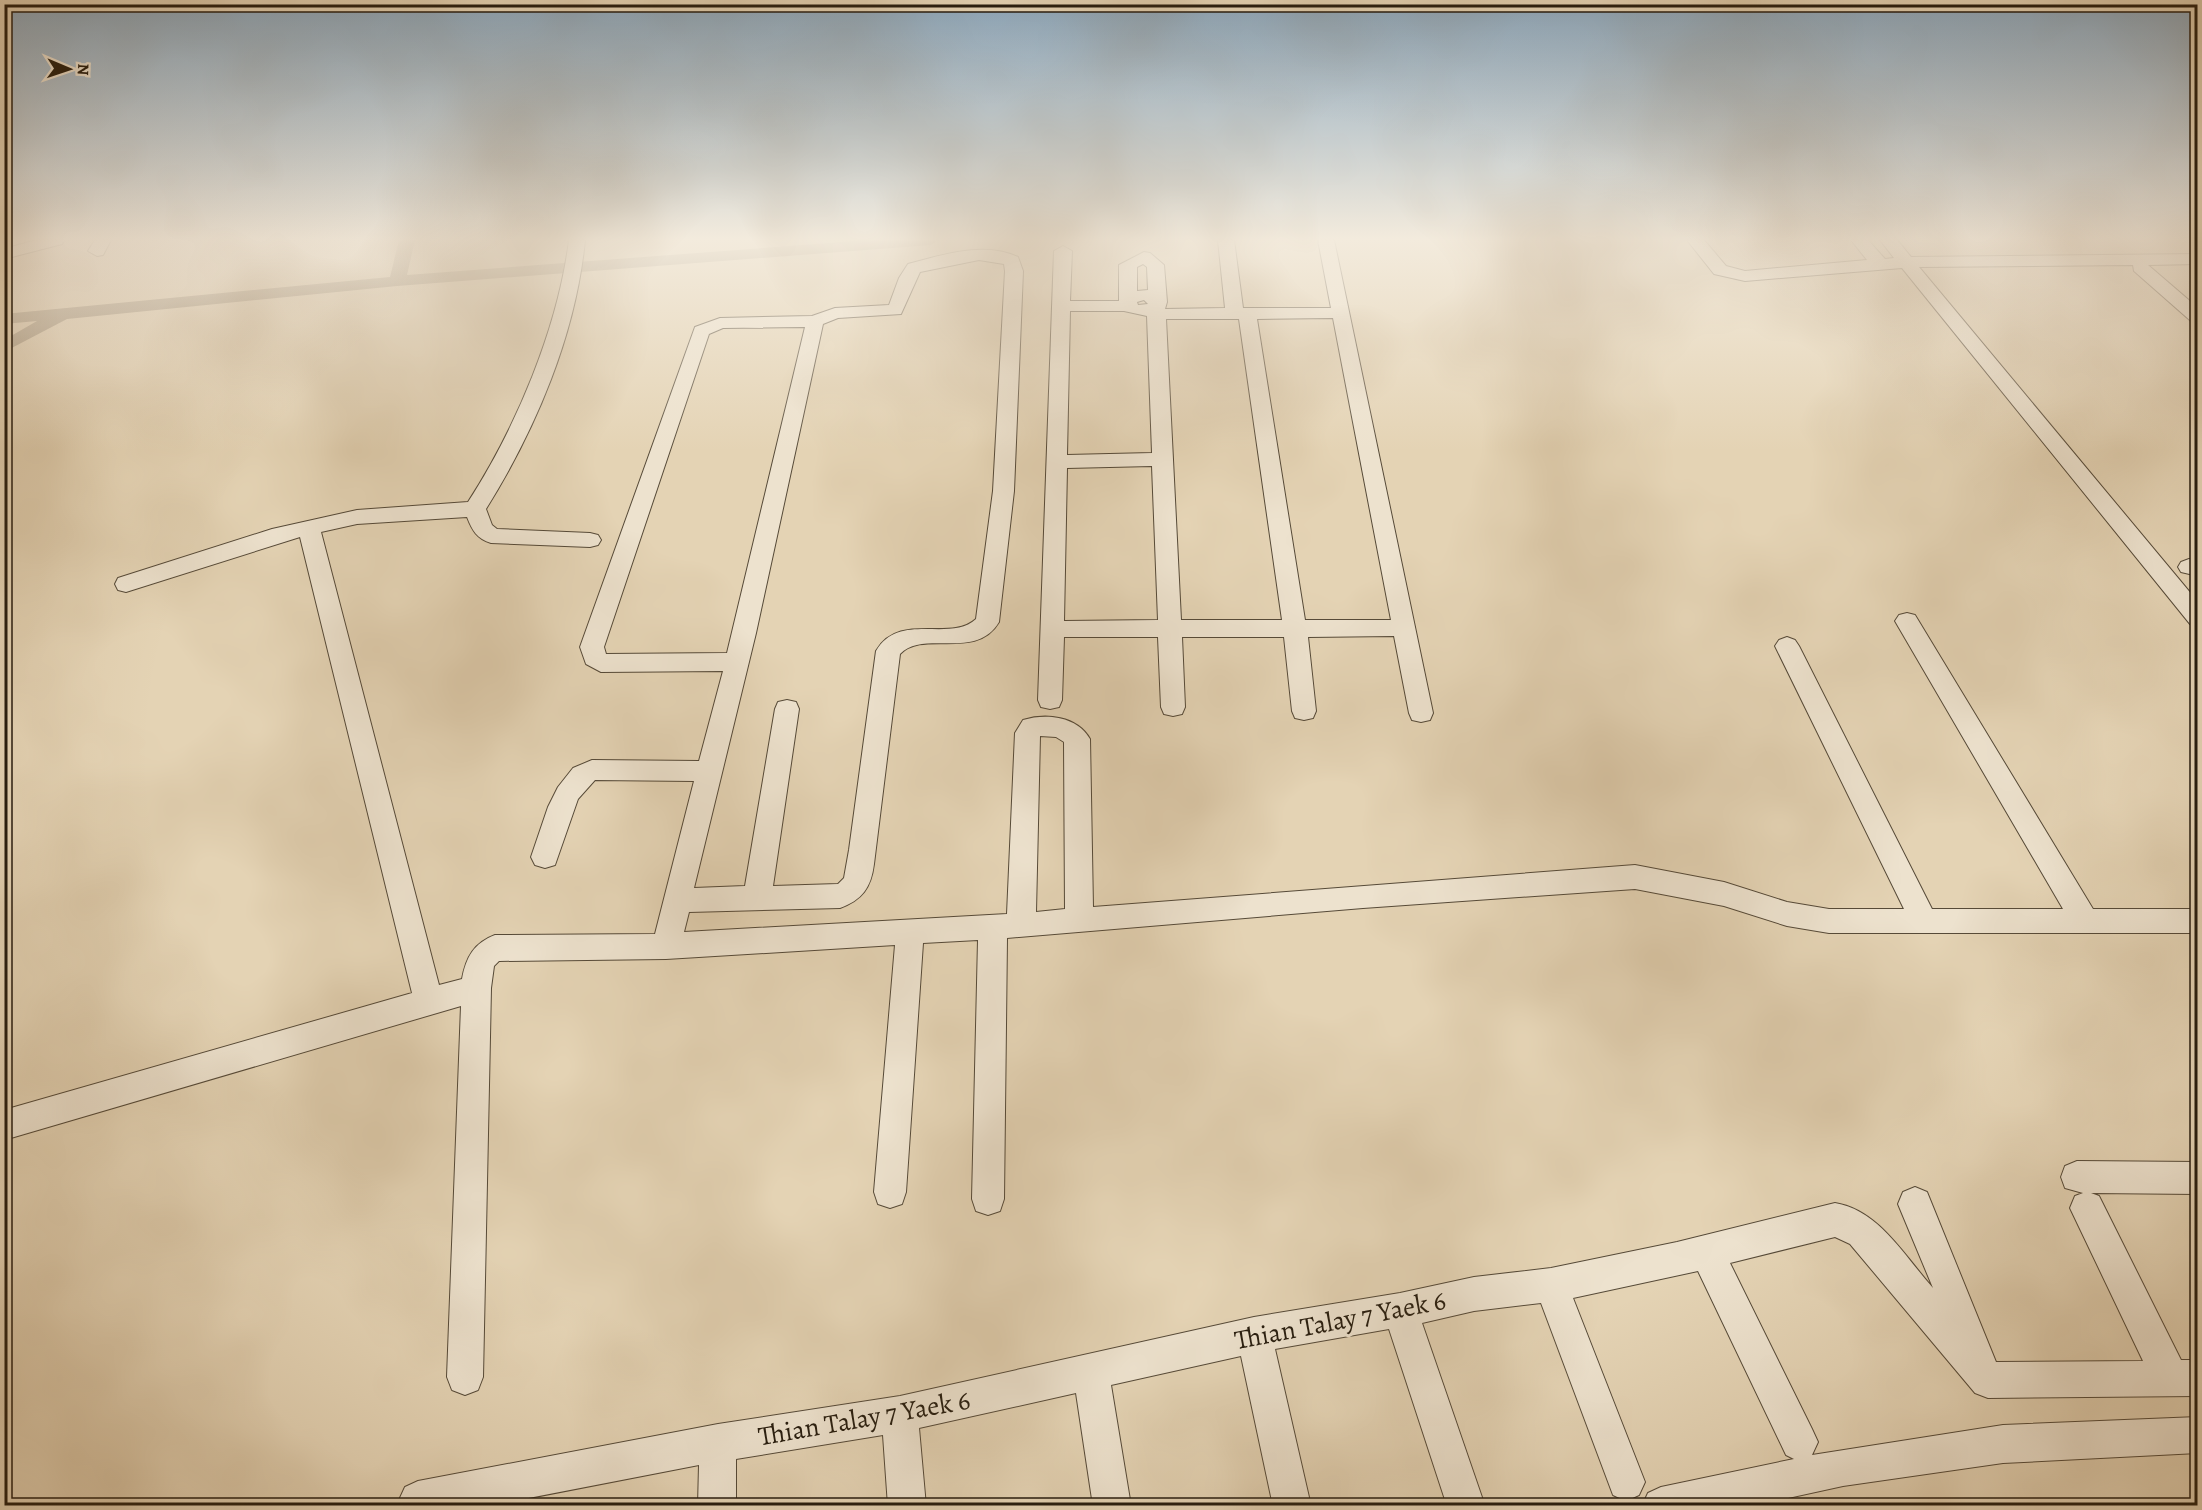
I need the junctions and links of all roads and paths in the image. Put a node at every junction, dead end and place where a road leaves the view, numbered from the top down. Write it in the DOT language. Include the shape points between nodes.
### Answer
graph roads {
  1 [pos="565,310"];
  2 [pos="886,310"];
  3 [pos="1012,310"];
  4 [pos="1061,310"];
  5 [pos="1157,310"];
  6 [pos="1192,310"];
  7 [pos="1240,310"];
  8 [pos="1947,310"];
  9 [pos="1341,313"];
  10 [pos="1241,314"];
  11 [pos="815,321"];
  12 [pos="1163,459"];
  13 [pos="1057,462"];
  14 [pos="475,509"];
  15 [pos="309,528"];
  16 [pos="590,540"];
  17 [pos="126,584"];
  18 [pos="2198,618"];
  19 [pos="1907,621"];
  20 [pos="1052,628"];
  21 [pos="1170,628"];
  22 [pos="1295,628"];
  23 [pos="1404,628"];
  24 [pos="1787,646"];
  25 [pos="737,662"];
  26 [pos="1050,700"];
  27 [pos="1173,707"];
  28 [pos="787,709"];
  29 [pos="1304,711"];
  30 [pos="1421,712"];
  31 [pos="708,771"];
  32 [pos="545,856"];
  33 [pos="757,898"];
  34 [pos="679,900"];
  35 [pos="1078,920"];
  36 [pos="1924,921"];
  37 [pos="2085,921"];
  38 [pos="2198,921"];
  39 [pos="1007,926"];
  40 [pos="910,932"];
  41 [pos="666,946"];
  42 [pos="476,988"];
  43 [pos="429,1002"];
  44 [pos="4,1125"];
  45 [pos="2198,1178"];
  46 [pos="890,1192"];
  47 [pos="988,1199"];
  48 [pos="1915,1204"];
  49 [pos="1707,1252"];
  50 [pos="1551,1286"];
  51 [pos="1400,1310"];
  52 [pos="1254,1335"];
  53 [pos="1091,1370"];
  54 [pos="465,1377"];
  55 [pos="2184,1378"];
  56 [pos="1988,1380"];
  57 [pos="900,1414"];
  58 [pos="2198,1435"];
  59 [pos="1800,1442"];
  60 [pos="718,1443"];
  61 [pos="1626,1482"];
  62 [pos="418,1500"];
  63 [pos="717,1506"];
  64 [pos="907,1506"];
  65 [pos="1112,1506"];
  66 [pos="1292,1506"];
  67 [pos="1466,1506"];
  68 [pos="1661,1506"];
  1 -- 14 [label="street" via="542,377 502,463"];
  2 -- 11 [label="street" via="835,313"];
  3 -- 33 [label="street" via="1004,477 987,622 977,632 901,640 888,651 863,850 858,882 852,890 840,896"];
  4 -- 13 [label="street"];
  5 -- 12 [label="street"];
  6 -- 10 [label="street"];
  7 -- 10 [label="street"];
  8 -- 18 [label="street"];
  9 -- 10 [label="street"];
  9 -- 23 [label="street"];
  10 -- 22 [label="street"];
  11 -- 25 [label="street"];
  11 -- 25 [label="street" via="720,323 701,331 592,647 594,658 601,663"];
  12 -- 13 [label="street"];
  12 -- 21 [label="street"];
  13 -- 20 [label="street"];
  14 -- 15 [label="street" via="357,518"];
  14 -- 16 [label="street" via="482,528 490,536"];
  15 -- 17 [label="street"];
  15 -- 43 [label="street"];
  19 -- 37 [label="street"];
  20 -- 21 [label="street"];
  20 -- 26 [label="street"];
  21 -- 22 [label="street"];
  21 -- 27 [label="street"];
  22 -- 23 [label="street"];
  22 -- 29 [label="street"];
  23 -- 30 [label="street"];
  24 -- 36 [label="street"];
  25 -- 31 [label="street"];
  28 -- 33 [label="street"];
  31 -- 32 [label="street" via="580,773 571,784"];
  31 -- 34 [label="street"];
  33 -- 34 [label="street"];
  34 -- 41 [label="street"];
  35 -- 36 [label="street" via="1635,877 1724,894 1812,919"];
  35 -- 39 [label="street"];
  35 -- 39 [label="street" via="1077,739 1064,729 1038,726 1028,733"];
  36 -- 37 [label="street"];
  37 -- 38 [label="street"];
  39 -- 40 [label="street"];
  39 -- 47 [label="street"];
  40 -- 41 [label="street"];
  40 -- 46 [label="street"];
  41 -- 42 [label="street" via="495,948 479,964"];
  42 -- 43 [label="street"];
  42 -- 54 [label="street"];
  43 -- 44 [label="street"];
  45 -- 55 [label="street" via="2082,1193"];
  48 -- 56 [label="street"];
  49 -- 50 [label="street, Thian Talay 7 Yaek 6"];
  49 -- 56 [label="street, Thian Talay 7 Yaek 6" via="1828,1221 1848,1222 1891,1263"];
  49 -- 59 [label="street"];
  50 -- 51 [label="street, Thian Talay 7 Yaek 6" via="1474,1294"];
  50 -- 61 [label="street"];
  51 -- 52 [label="street, Thian Talay 7 Yaek 6"];
  51 -- 67 [label="street"];
  52 -- 53 [label="street, Thian Talay 7 Yaek 6"];
  52 -- 66 [label="street"];
  53 -- 57 [label="street, Thian Talay 7 Yaek 6"];
  53 -- 65 [label="street"];
  55 -- 56 [label="street"];
  57 -- 60 [label="street, Thian Talay 7 Yaek 6"];
  57 -- 64 [label="street"];
  58 -- 68 [label="street" via="2003,1444 1843,1467"];
  60 -- 62 [label="street, Thian Talay 7 Yaek 6"];
  60 -- 63 [label="street"];
}
